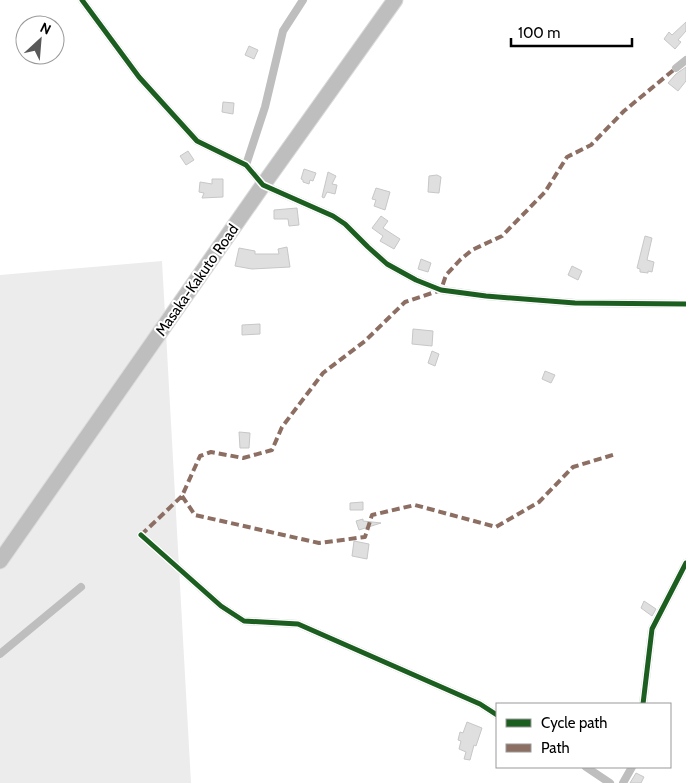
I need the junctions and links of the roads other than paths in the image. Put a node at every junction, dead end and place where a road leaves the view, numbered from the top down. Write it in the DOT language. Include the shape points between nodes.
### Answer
graph roads {
  1 [pos="82,0"];
  2 [pos="302,0"];
  3 [pos="396,0"];
  4 [pos="686,60"];
  5 [pos="676,68"];
  6 [pos="246,165"];
  7 [pos="263,185"];
  8 [pos="686,304"];
  9 [pos="141,535"];
  10 [pos="0,561"];
  11 [pos="686,563"];
  12 [pos="81,587"];
  13 [pos="0,654"];
  14 [pos="643,703"];
  15 [pos="496,714"];
  16 [pos="588,768"];
  17 [pos="631,768"];
  18 [pos="610,783"];
  19 [pos="623,783"];
  1 -- 6 [label="street" via="139,77 197,141"];
  2 -- 6 [label="street" via="283,31 265,107"];
  3 -- 7 [label="highway, Masaka-Kakuto Road"];
  4 -- 5 [label="street"];
  6 -- 7 [label="street"];
  7 -- 8 [label="street" via="333,216 387,264 441,290 575,303"];
  7 -- 10 [label="highway, Masaka-Kakuto Road"];
  9 -- 15 [label="street" via="221,606 244,621 298,624 464,696"];
  11 -- 14 [label="street" via="652,629"];
  12 -- 13 [label="street"];
  16 -- 18 [label="street"];
  17 -- 19 [label="street"];
}
